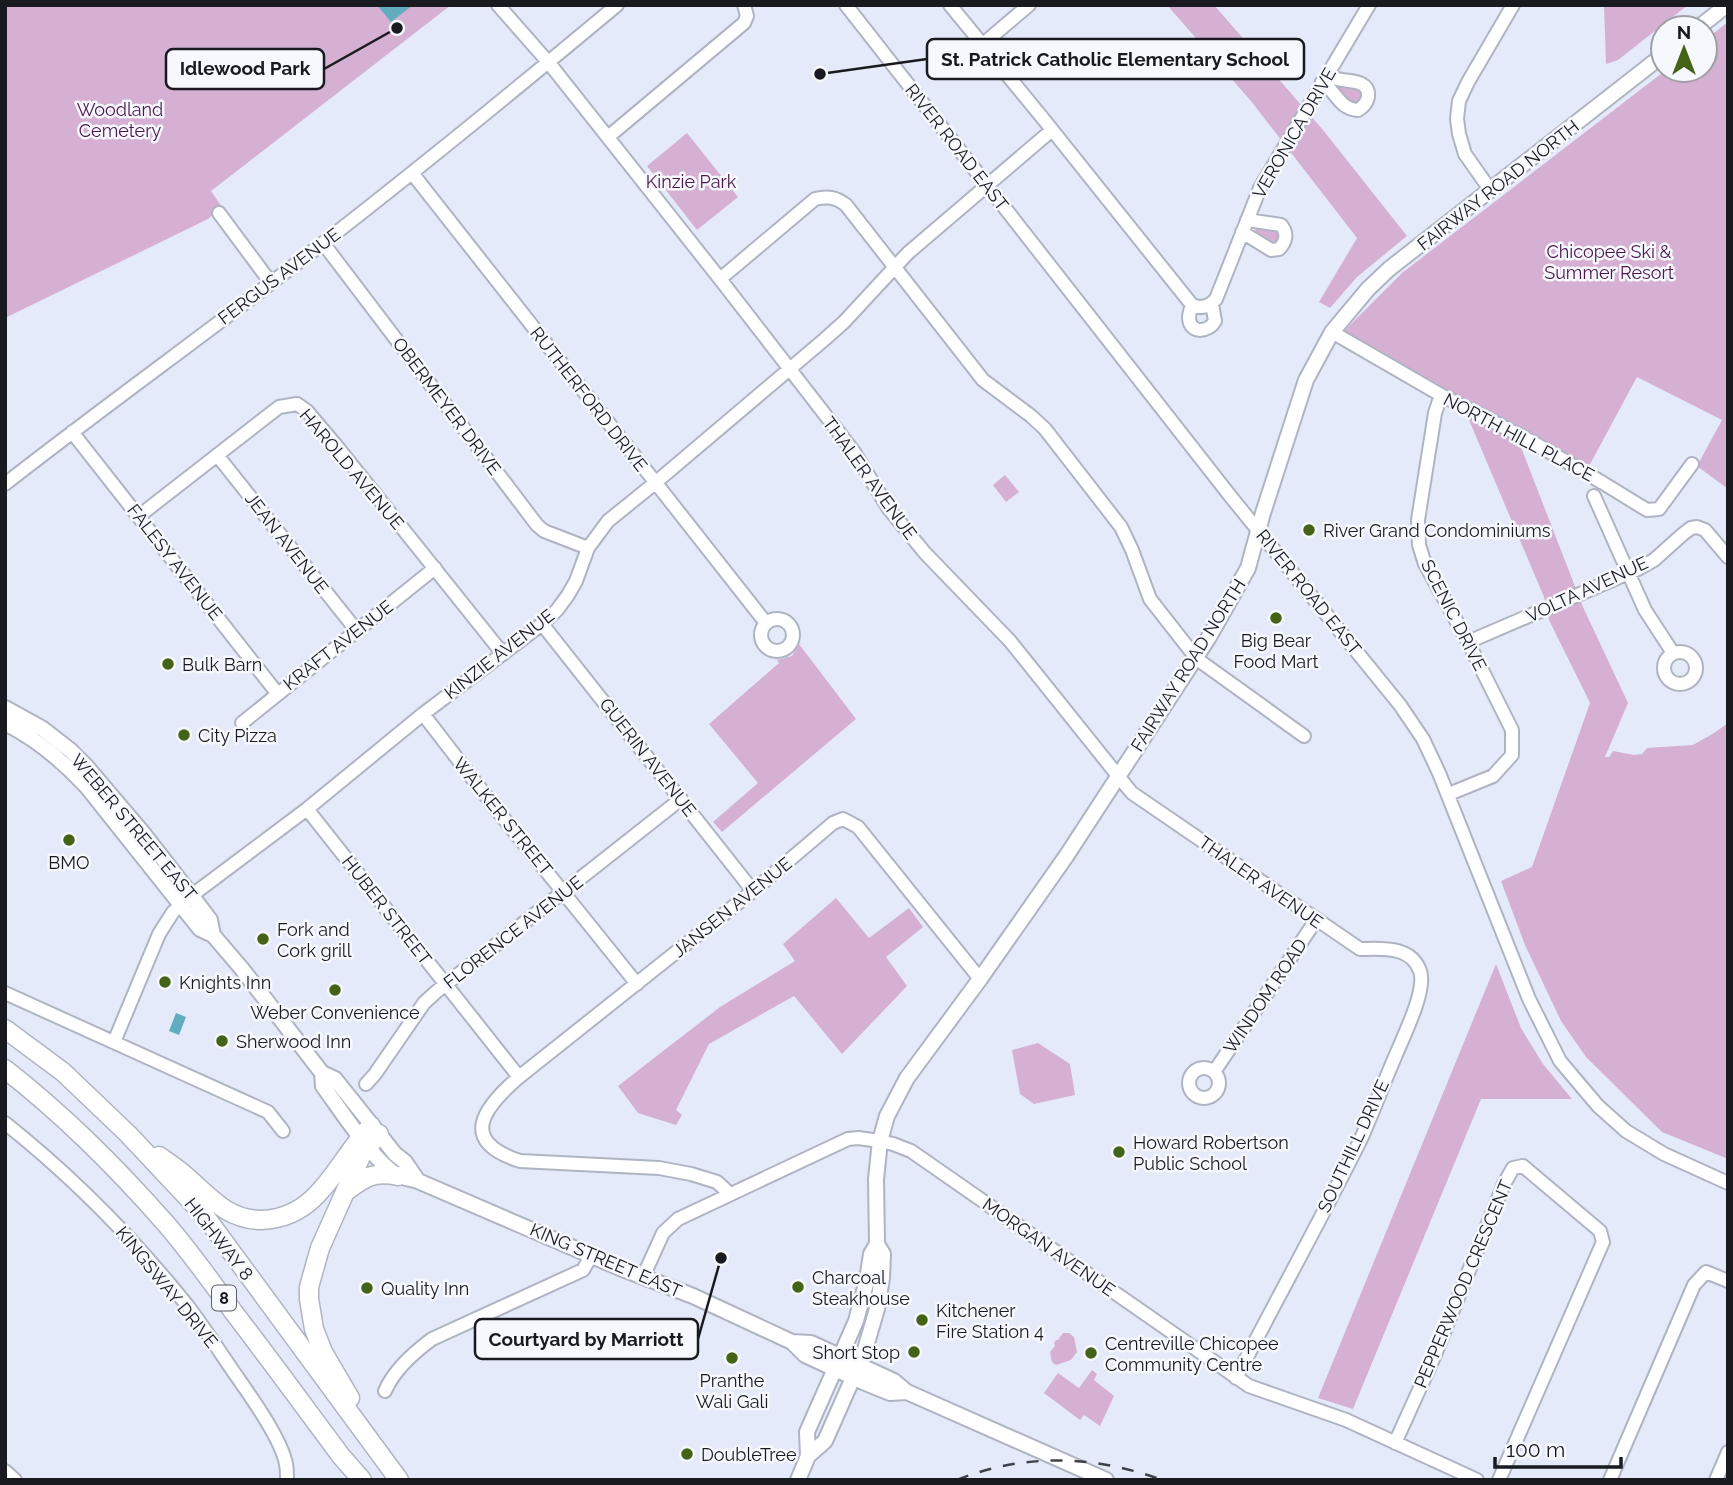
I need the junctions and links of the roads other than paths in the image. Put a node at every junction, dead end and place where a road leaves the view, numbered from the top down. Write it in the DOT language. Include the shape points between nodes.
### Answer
graph roads {
  1 [pos="498,5"];
  2 [pos="617,5"];
  3 [pos="744,5"];
  4 [pos="846,5"];
  5 [pos="950,5"];
  6 [pos="1029,5"];
  7 [pos="1369,5"];
  8 [pos="1513,5"];
  9 [pos="983,44"];
  10 [pos="549,62"];
  11 [pos="1649,66"];
  12 [pos="1052,130"];
  13 [pos="608,137"];
  14 [pos="412,173"];
  15 [pos="987,186"];
  16 [pos="1491,191"];
  17 [pos="219,213"];
  18 [pos="323,243"];
  19 [pos="894,267"];
  20 [pos="720,279"];
  21 [pos="271,283"];
  22 [pos="1212,304"];
  23 [pos="1192,305"];
  24 [pos="1332,332"];
  25 [pos="790,370"];
  26 [pos="1441,395"];
  27 [pos="72,432"];
  28 [pos="217,455"];
  29 [pos="1692,464"];
  30 [pos="5,484"];
  31 [pos="655,484"];
  32 [pos="1594,496"];
  33 [pos="139,516"];
  34 [pos="1258,529"];
  35 [pos="588,548"];
  36 [pos="1728,558"];
  37 [pos="435,568"];
  38 [pos="1629,573"];
  39 [pos="766,623"];
  40 [pos="542,624"];
  41 [pos="357,631"];
  42 [pos="1468,642"];
  43 [pos="1673,653"];
  44 [pos="503,654"];
  45 [pos="1197,659"];
  46 [pos="277,693"];
  47 [pos="5,708"];
  48 [pos="422,714"];
  49 [pos="5,723"];
  50 [pos="242,723"];
  51 [pos="1304,736"];
  52 [pos="1118,777"];
  53 [pos="1449,794"];
  54 [pos="681,799"];
  55 [pos="307,809"];
  56 [pos="753,891"];
  57 [pos="564,892"];
  58 [pos="187,901"];
  59 [pos="1316,920"];
  60 [pos="1360,949"];
  61 [pos="980,979"];
  62 [pos="637,984"];
  63 [pos="446,986"];
  64 [pos="5,993"];
  65 [pos="5,1029"];
  66 [pos="114,1042"];
  67 [pos="5,1069"];
  68 [pos="1214,1072"];
  69 [pos="519,1077"];
  70 [pos="366,1084"];
  71 [pos="5,1123"];
  72 [pos="283,1131"];
  73 [pos="128,1134"];
  74 [pos="370,1136"];
  75 [pos="880,1141"];
  76 [pos="398,1176"];
  77 [pos="418,1181"];
  78 [pos="1728,1183"];
  79 [pos="345,1192"];
  80 [pos="730,1194"];
  81 [pos="877,1244"];
  82 [pos="591,1256"];
  83 [pos="643,1277"];
  84 [pos="1728,1281"];
  85 [pos="838,1363"];
  86 [pos="856,1371"];
  87 [pos="1236,1378"];
  88 [pos="385,1391"];
  89 [pos="362,1431"];
  90 [pos="1395,1443"];
  91 [pos="1728,1452"];
  92 [pos="808,1455"];
  93 [pos="341,1456"];
  94 [pos="5,1472"];
  95 [pos="15,1480"];
  96 [pos="287,1480"];
  97 [pos="354,1480"];
  98 [pos="362,1480"];
  99 [pos="399,1480"];
  100 [pos="797,1480"];
  101 [pos="1106,1480"];
  102 [pos="1477,1480"];
  103 [pos="1499,1480"];
  104 [pos="1610,1480"];
  105 [pos="1716,1480"];
  1 -- 10 [label="street, THALER AVENUE"];
  2 -- 10 [label="street, FERGUS AVENUE"];
  3 -- 13 [label="street" via="744,23"];
  4 -- 15 [label="street, RIVER ROAD EAST"];
  5 -- 9 [label="street, VERONICA DRIVE"];
  6 -- 9 [label="street"];
  7 -- 22 [label="street, VERONICA DRIVE" via="1260,188"];
  8 -- 16 [label="street" via="1468,82 1457,119 1465,154"];
  9 -- 12 [label="street, VERONICA DRIVE"];
  10 -- 13 [label="street, THALER AVENUE"];
  10 -- 14 [label="street, FERGUS AVENUE"];
  11 -- 16 [label="main road, FAIRWAY ROAD NORTH"];
  12 -- 15 [label="street, KINZIE AVENUE"];
  12 -- 23 [label="street, VERONICA DRIVE"];
  13 -- 20 [label="street, THALER AVENUE"];
  14 -- 18 [label="street, FERGUS AVENUE"];
  14 -- 31 [label="street, RUTHERFORD DRIVE"];
  15 -- 19 [label="street, KINZIE AVENUE"];
  15 -- 34 [label="street, RIVER ROAD EAST"];
  16 -- 24 [label="main road, FAIRWAY ROAD NORTH" via="1368,289"];
  17 -- 21 [label="street"];
  18 -- 21 [label="street, FERGUS AVENUE"];
  18 -- 35 [label="street, OBERMEYER DRIVE" via="537,525"];
  19 -- 20 [label="street" via="846,205 823,197 808,203"];
  19 -- 25 [label="street, KINZIE AVENUE" via="844,322"];
  19 -- 45 [label="street" via="983,380 1045,429 1121,527 1150,599"];
  20 -- 25 [label="street, THALER AVENUE"];
  21 -- 27 [label="street, FERGUS AVENUE"];
  22 -- 23 [label="street"];
  22 -- 23 [label="street, VERONICA DRIVE" via="1215,321 1205,330 1190,323"];
  24 -- 26 [label="street, NORTH HILL PLACE"];
  24 -- 34 [label="main road, FAIRWAY ROAD NORTH" via="1306,380"];
  25 -- 31 [label="street, KINZIE AVENUE"];
  25 -- 52 [label="street, THALER AVENUE" via="854,452 896,518 1010,641"];
  26 -- 29 [label="street, NORTH HILL PLACE" via="1540,446 1647,510 1659,509"];
  26 -- 42 [label="street, SCENIC DRIVE" via="1418,520 1419,545"];
  27 -- 30 [label="street, FERGUS AVENUE"];
  27 -- 33 [label="street, FALESY AVENUE"];
  28 -- 33 [label="street, HAROLD AVENUE"];
  28 -- 37 [label="street, HAROLD AVENUE" via="279,407 297,404"];
  28 -- 41 [label="street, JEAN AVENUE"];
  31 -- 35 [label="street, KINZIE AVENUE" via="608,521"];
  31 -- 39 [label="street, RUTHERFORD DRIVE"];
  32 -- 38 [label="street"];
  33 -- 46 [label="street, FALESY AVENUE"];
  34 -- 45 [label="main road, FAIRWAY ROAD NORTH" via="1248,568"];
  34 -- 53 [label="street, RIVER ROAD EAST" via="1400,705 1423,739"];
  35 -- 40 [label="street, KINZIE AVENUE" via="568,595"];
  36 -- 38 [label="street, VOLTA AVENUE" via="1697,527"];
  37 -- 41 [label="street, KRAFT AVENUE"];
  37 -- 44 [label="street, HAROLD AVENUE"];
  38 -- 42 [label="street, VOLTA AVENUE"];
  38 -- 43 [label="street" via="1645,610"];
  40 -- 44 [label="street, KINZIE AVENUE"];
  40 -- 54 [label="street, GUERIN AVENUE"];
  41 -- 46 [label="street, KRAFT AVENUE"];
  42 -- 53 [label="street, SCENIC DRIVE" via="1512,730 1512,755 1493,776"];
  44 -- 48 [label="street, KINZIE AVENUE"];
  45 -- 51 [label="street"];
  45 -- 52 [label="main road, FAIRWAY ROAD NORTH"];
  46 -- 50 [label="street, KRAFT AVENUE"];
  47 -- 58 [label="main road, WEBER STREET EAST" via="43,729 86,766 136,825"];
  48 -- 55 [label="street, KINZIE AVENUE"];
  48 -- 57 [label="street, WALKER STREET"];
  49 -- 58 [label="main road, WEBER STREET EAST" via="71,769"];
  52 -- 59 [label="street, THALER AVENUE" via="1132,793"];
  52 -- 61 [label="main road, FAIRWAY ROAD NORTH"];
  53 -- 78 [label="street, RIVER ROAD EAST" via="1529,999 1560,1060 1626,1131"];
  54 -- 56 [label="street, GUERIN AVENUE"];
  54 -- 57 [label="street, FLORENCE AVENUE"];
  55 -- 58 [label="street, KINZIE AVENUE"];
  55 -- 63 [label="street, HUBER STREET"];
  56 -- 61 [label="street, JANSEN AVENUE" via="833,822 843,819 858,827"];
  56 -- 62 [label="street, JANSEN AVENUE"];
  57 -- 62 [label="street, WALKER STREET"];
  57 -- 63 [label="street, FLORENCE AVENUE"];
  58 -- 66 [label="street, KINZIE AVENUE" via="159,934"];
  58 -- 74 [label="main road, WEBER STREET EAST" via="210,920 213,935 322,1073 335,1079"];
  59 -- 60 [label="street, THALER AVENUE"];
  59 -- 68 [label="street, WINDOM ROAD"];
  60 -- 87 [label="street, SOUTHILL DRIVE" via="1390,949 1408,955 1420,971 1421,987 1361,1138"];
  61 -- 75 [label="main road, FAIRWAY ROAD NORTH" via="907,1079 887,1116"];
  62 -- 69 [label="street, JANSEN AVENUE"];
  63 -- 69 [label="street, HUBER STREET"];
  63 -- 70 [label="street, FLORENCE AVENUE" via="424,1003"];
  64 -- 66 [label="street"];
  65 -- 73 [label="highway, HIGHWAY 8 / 8" via="62,1072"];
  66 -- 72 [label="street" via="268,1112"];
  67 -- 93 [label="highway, HIGHWAY 8 / 8" via="78,1133 168,1227"];
  69 -- 80 [label="street, JANSEN AVENUE" via="503,1090 483,1119 487,1144 505,1156 520,1161 659,1168 717,1182"];
  71 -- 96 [label="street, KINGSWAY DRIVE" via="80,1187 188,1306 281,1447"];
  73 -- 74 [label="highway" via="228,1211 264,1220 280,1219 306,1205"];
  73 -- 89 [label="highway, HIGHWAY 8 / 8" via="205,1216"];
  74 -- 76 [label="main road" via="381,1161"];
  74 -- 77 [label="main road, KING STREET EAST" via="405,1162"];
  74 -- 79 [label="highway"];
  75 -- 80 [label="street, MORGAN AVENUE" via="848,1139"];
  75 -- 81 [label="main road, FAIRWAY ROAD NORTH"];
  75 -- 87 [label="street, MORGAN AVENUE" via="911,1151"];
  76 -- 77 [label="main road, KING STREET EAST"];
  76 -- 79 [label="highway" via="374,1174"];
  77 -- 82 [label="main road, KING STREET EAST"];
  79 -- 89 [label="highway" via="315,1264 309,1298 323,1352 351,1400"];
  80 -- 83 [label="street, MORGAN AVENUE" via="669,1226"];
  81 -- 85 [label="main road, FAIRWAY ROAD NORTH"];
  81 -- 86 [label="main road, FAIRWAY ROAD NORTH" via="883,1254 880,1294"];
  82 -- 83 [label="main road, KING STREET EAST"];
  82 -- 88 [label="street" via="583,1270 432,1339 397,1372"];
  83 -- 85 [label="main road, KING STREET EAST" via="792,1342 805,1355"];
  84 -- 104 [label="street" via="1706,1272 1693,1285"];
  85 -- 86 [label="main road, KING STREET EAST"];
  85 -- 92 [label="main road, FAIRWAY ROAD NORTH" via="807,1432"];
  86 -- 92 [label="main road, FAIRWAY ROAD NORTH" via="825,1441"];
  86 -- 101 [label="main road, KING STREET EAST" via="890,1393 907,1392"];
  87 -- 90 [label="street, MORGAN AVENUE"];
  89 -- 99 [label="highway, HIGHWAY 8 / 8"];
  90 -- 102 [label="street, MORGAN AVENUE"];
  90 -- 103 [label="street, PEPPERWOOD CRESCENT" via="1504,1184 1513,1168 1523,1166 1600,1231 1603,1242"];
  91 -- 105 [label="street"];
  92 -- 100 [label="main road"];
  93 -- 97 [label="highway"];
  93 -- 98 [label="highway, HIGHWAY 8 / 8"];
  94 -- 95 [label="street"];
}
